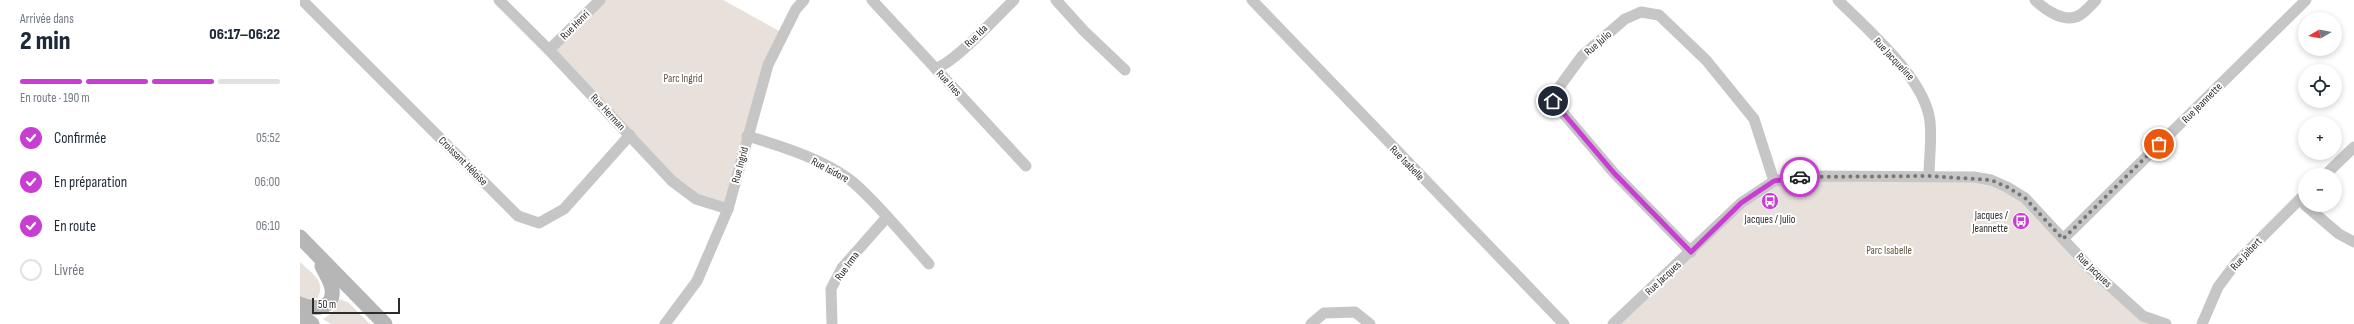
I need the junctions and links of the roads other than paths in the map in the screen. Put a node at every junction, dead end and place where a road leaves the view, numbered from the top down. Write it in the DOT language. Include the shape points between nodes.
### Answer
graph roads {
  1 [pos="303,0"];
  2 [pos="499,0"];
  3 [pos="600,0"];
  4 [pos="804,0"];
  5 [pos="872,0"];
  6 [pos="1014,0"];
  7 [pos="1056,0"];
  8 [pos="1252,0"];
  9 [pos="2035,0"];
  10 [pos="2096,0"];
  11 [pos="2306,0"];
  12 [pos="1840,1"];
  13 [pos="549,50"];
  14 [pos="935,68"];
  15 [pos="1125,70"];
  16 [pos="630,135"];
  17 [pos="747,136"];
  18 [pos="2354,147"];
  19 [pos="1026,166"];
  20 [pos="2332,168"];
  21 [pos="1929,176"];
  22 [pos="1774,181"];
  23 [pos="2298,206"];
  24 [pos="728,209"];
  25 [pos="2316,212"];
  26 [pos="887,216"];
  27 [pos="300,237"];
  28 [pos="2063,239"];
  29 [pos="2354,242"];
  30 [pos="1691,252"];
  31 [pos="316,254"];
  32 [pos="929,264"];
  33 [pos="300,304"];
  34 [pos="300,315"];
  35 [pos="312,324"];
  36 [pos="385,324"];
  37 [pos="665,324"];
  38 [pos="832,324"];
  39 [pos="1311,324"];
  40 [pos="1370,324"];
  41 [pos="1564,324"];
  42 [pos="1613,324"];
  43 [pos="2166,324"];
  44 [pos="2202,324"];
  1 -- 16 [label="street, Croissant Héloise" via="518,216 539,223 564,209"];
  2 -- 13 [label="street, Rue Herman"];
  3 -- 13 [label="street, Rue Henri"];
  4 -- 17 [label="street, Rue Ingrid" via="796,10 768,65"];
  5 -- 14 [label="street, Rue Ines"];
  6 -- 14 [label="street, Rue Ida" via="955,56 942,67"];
  7 -- 15 [label="street"];
  8 -- 41 [label="street, Rue Isabelle"];
  9 -- 10 [label="street" via="2044,10 2069,18 2079,15"];
  11 -- 28 [label="street, Rue Jeannette"];
  12 -- 21 [label="street, Rue Jacqueline" via="1915,82 1926,104 1930,122"];
  13 -- 16 [label="street, Rue Herman"];
  14 -- 19 [label="street, Rue Ines"];
  16 -- 24 [label="street, Rue Herman" via="672,181 690,195"];
  17 -- 24 [label="street, Rue Ingrid"];
  17 -- 26 [label="street, Rue Isidore" via="776,145 830,168 853,182"];
  18 -- 20 [label="street"];
  21 -- 22 [label="street, Rue Jacques" via="1809,176"];
  21 -- 28 [label="street, Rue Jacques" via="1991,180 2007,187 2025,198"];
  22 -- 30 [label="street, Rue Jacques" via="1741,203"];
  22 -- 30 [label="street, Rue Julio" via="1754,119 1706,60 1659,15 1641,12 1626,20 1588,52 1557,90 1553,101 1614,173"];
  23 -- 44 [label="street, Rue Jalbert" via="2236,263 2218,287"];
  24 -- 37 [label="street, Rue Ingrid" via="697,281"];
  25 -- 29 [label="street" via="2339,234"];
  26 -- 32 [label="street, Rue Isidore"];
  26 -- 38 [label="street, Rue Irma" via="842,268 831,289"];
  27 -- 31 [label="main road"];
  28 -- 43 [label="street, Rue Jacques" via="2091,269 2143,316"];
  30 -- 42 [label="street, Rue Jacques"];
  31 -- 33 [label="main road" via="331,285 331,297 327,304 319,308"];
  31 -- 36 [label="main road"];
  34 -- 35 [label="main road"];
  39 -- 40 [label="street" via="1324,313 1355,312"];
}
